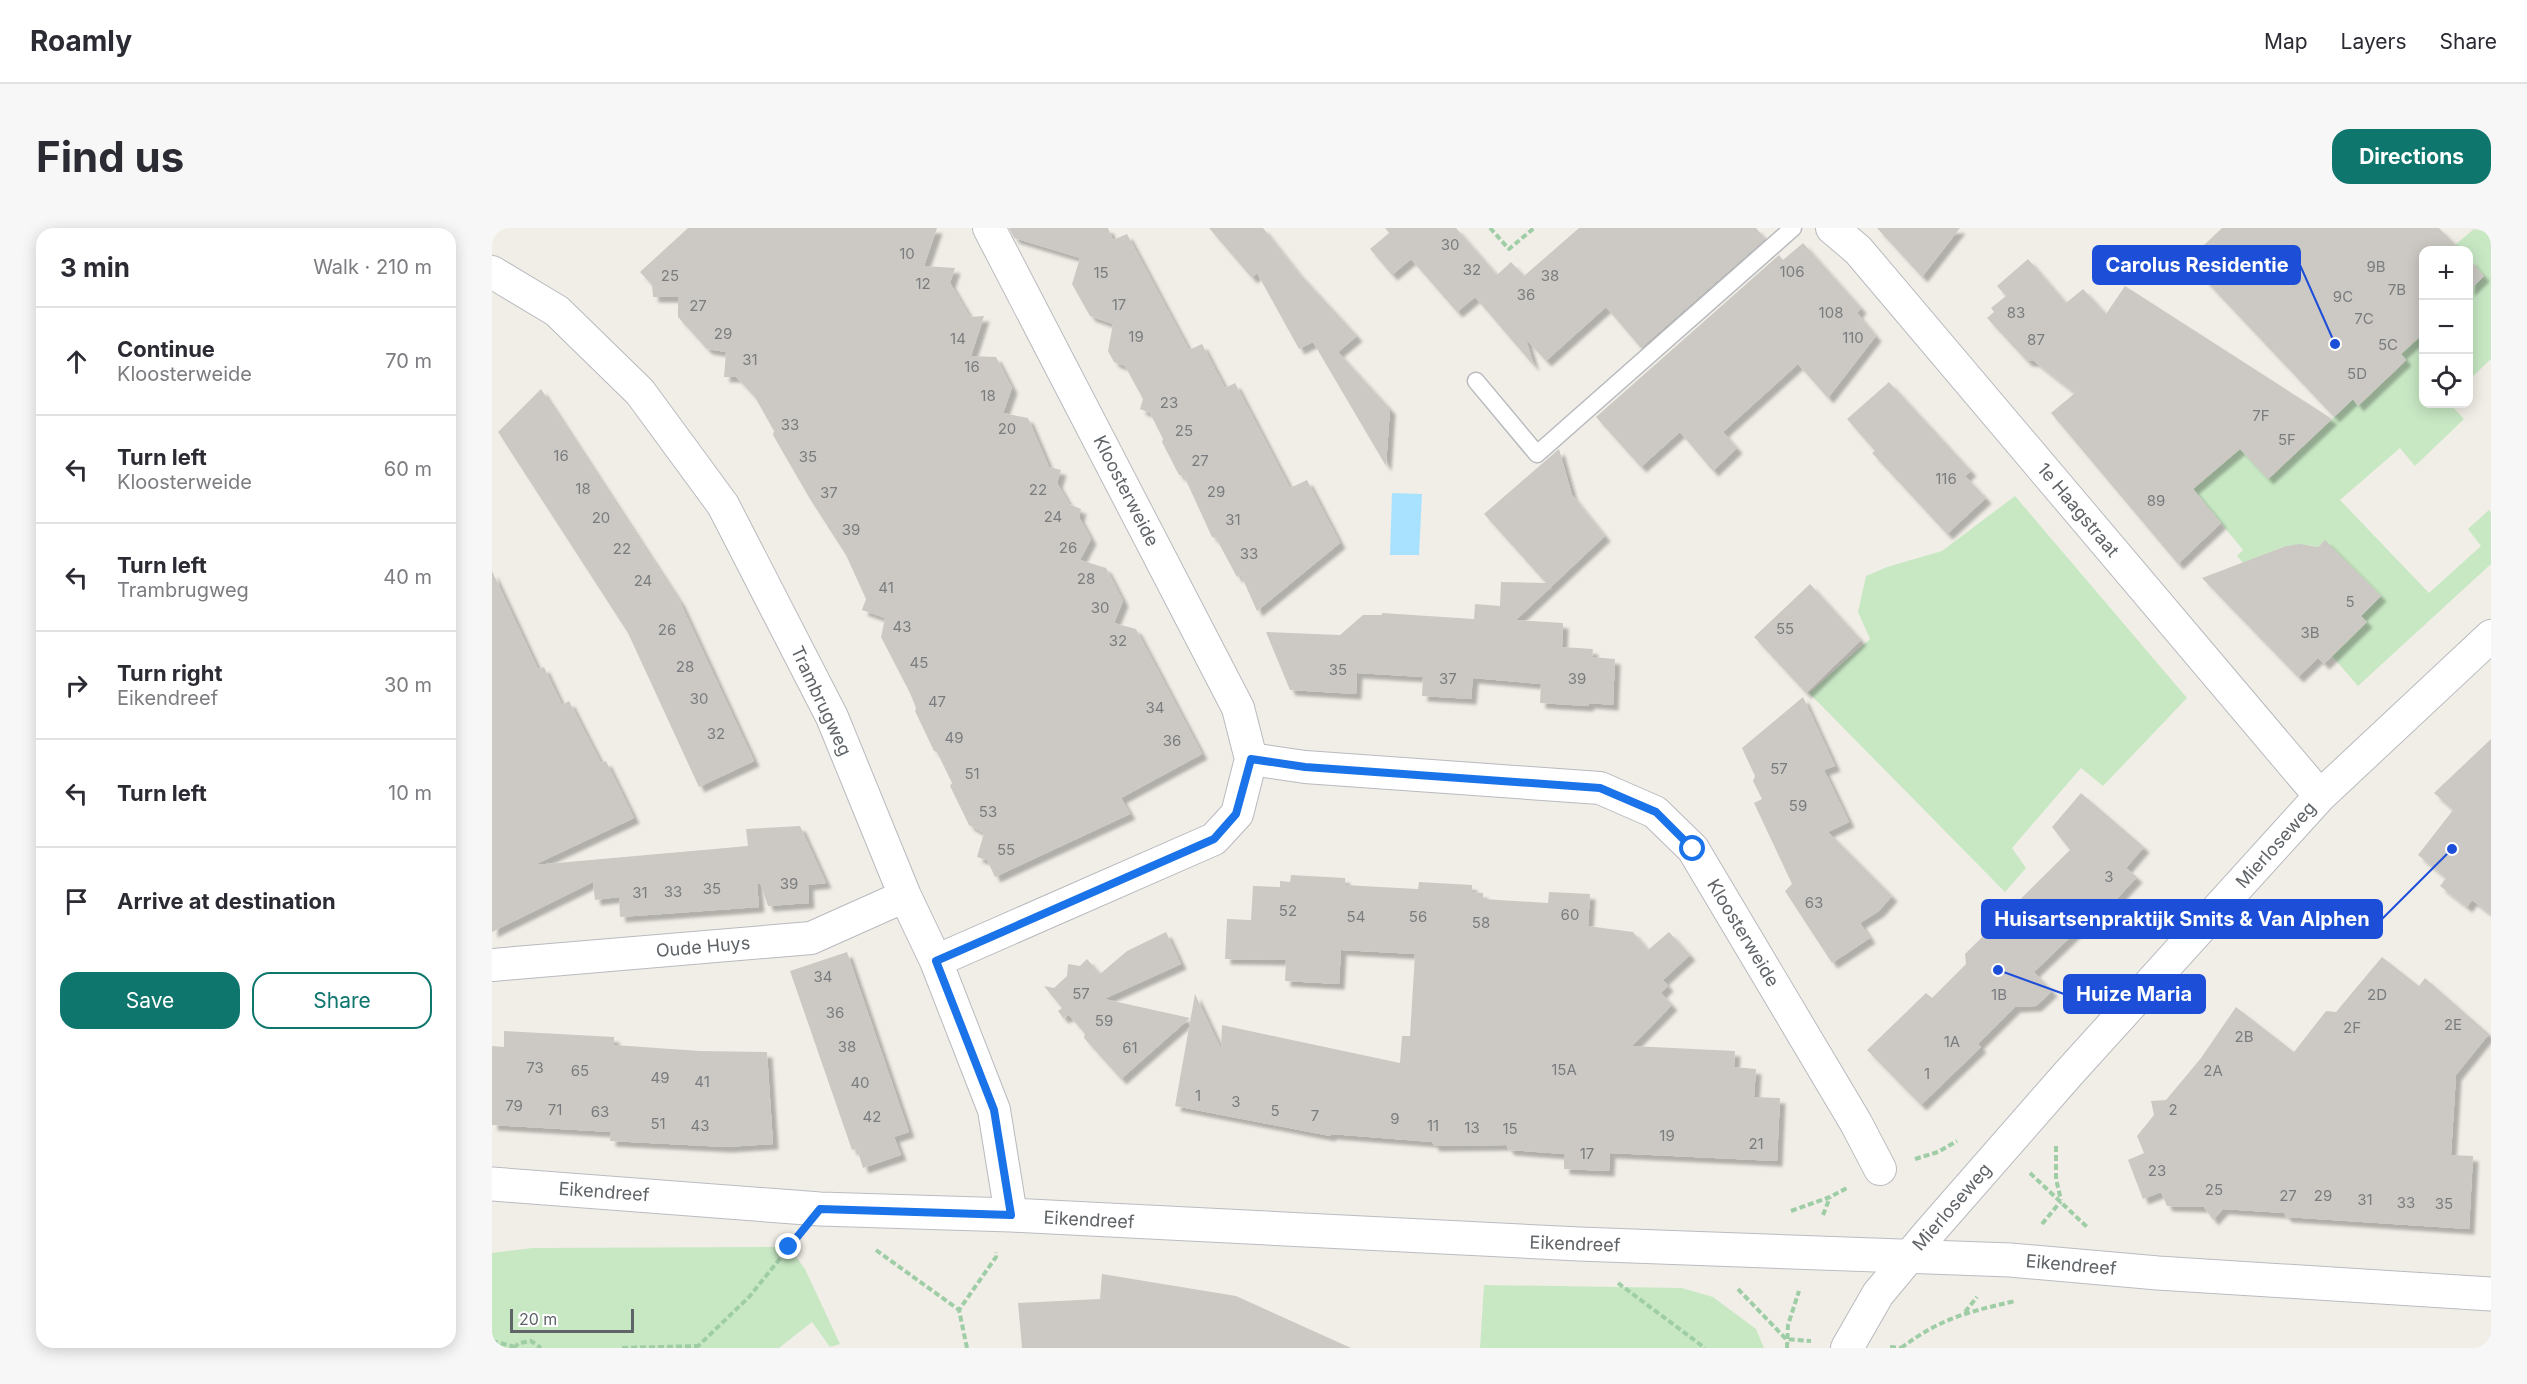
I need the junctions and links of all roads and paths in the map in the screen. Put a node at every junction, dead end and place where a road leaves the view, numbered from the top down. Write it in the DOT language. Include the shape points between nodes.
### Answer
graph roads {
  1 [pos="989,228"];
  2 [pos="1490,228"];
  3 [pos="1534,228"];
  4 [pos="1793,228"];
  5 [pos="1832,228"];
  6 [pos="492,272"];
  7 [pos="1476,381"];
  8 [pos="2491,636"];
  9 [pos="1251,759"];
  10 [pos="2320,796"];
  11 [pos="905,896"];
  12 [pos="936,961"];
  13 [pos="492,965"];
  14 [pos="1880,1169"];
  15 [pos="492,1184"];
  16 [pos="820,1209"];
  17 [pos="1004,1216"];
  18 [pos="867,1243"];
  19 [pos="1579,1244"];
  20 [pos="1908,1257"];
  21 [pos="1734,1285"];
  22 [pos="2491,1294"];
  23 [pos="959,1310"];
  24 [pos="1964,1313"];
  25 [pos="1786,1340"];
  26 [pos="492,1341"];
  27 [pos="1808,1341"];
  28 [pos="698,1347"];
  29 [pos="514,1348"];
  30 [pos="541,1348"];
  31 [pos="622,1348"];
  32 [pos="967,1348"];
  33 [pos="1705,1348"];
  34 [pos="1787,1348"];
  35 [pos="1847,1348"];
  36 [pos="1901,1348"];
  1 -- 9 [label="street, Kloosterweide" via="1238,708"];
  2 -- 3 [label="path" via="1509,249"];
  4 -- 7 [label="lane" via="1537,453"];
  5 -- 10 [label="street, 1e Haagstraat" via="1858,250"];
  6 -- 11 [label="street, Trambrugweg" via="558,311 640,392 723,505 832,717"];
  8 -- 10 [label="street, Mierloseweg"];
  9 -- 12 [label="street, Kloosterweide" via="1236,814 1214,839"];
  9 -- 14 [label="street, Kloosterweide" via="1305,767 1600,788 1656,812 1693,849"];
  10 -- 20 [label="street, Mierloseweg"];
  11 -- 12 [label="street, Trambrugweg"];
  11 -- 13 [label="street, Oude Huys" via="811,938"];
  12 -- 17 [label="street, Trambrugweg" via="994,1110"];
  15 -- 16 [label="street, Eikendreef"];
  16 -- 17 [label="street, Eikendreef"];
  16 -- 28 [label="path" via="749,1297"];
  17 -- 19 [label="street, Eikendreef"];
  17 -- 23 [label="path" via="996,1257"];
  18 -- 23 [label="path"];
  19 -- 20 [label="street, Eikendreef"];
  19 -- 33 [label="path" via="1624,1290"];
  20 -- 22 [label="street, Eikendreef" via="2010,1260"];
  20 -- 35 [label="street, Mierloseweg" via="1868,1308"];
  21 -- 25 [label="path"];
  23 -- 32 [label="path"];
  24 -- 36 [label="path" via="1924,1331"];
  25 -- 27 [label="path"];
  25 -- 34 [label="path"];
  26 -- 29 [label="path"];
  28 -- 31 [label="path"];
  29 -- 30 [label="path" via="531,1341"];
}
